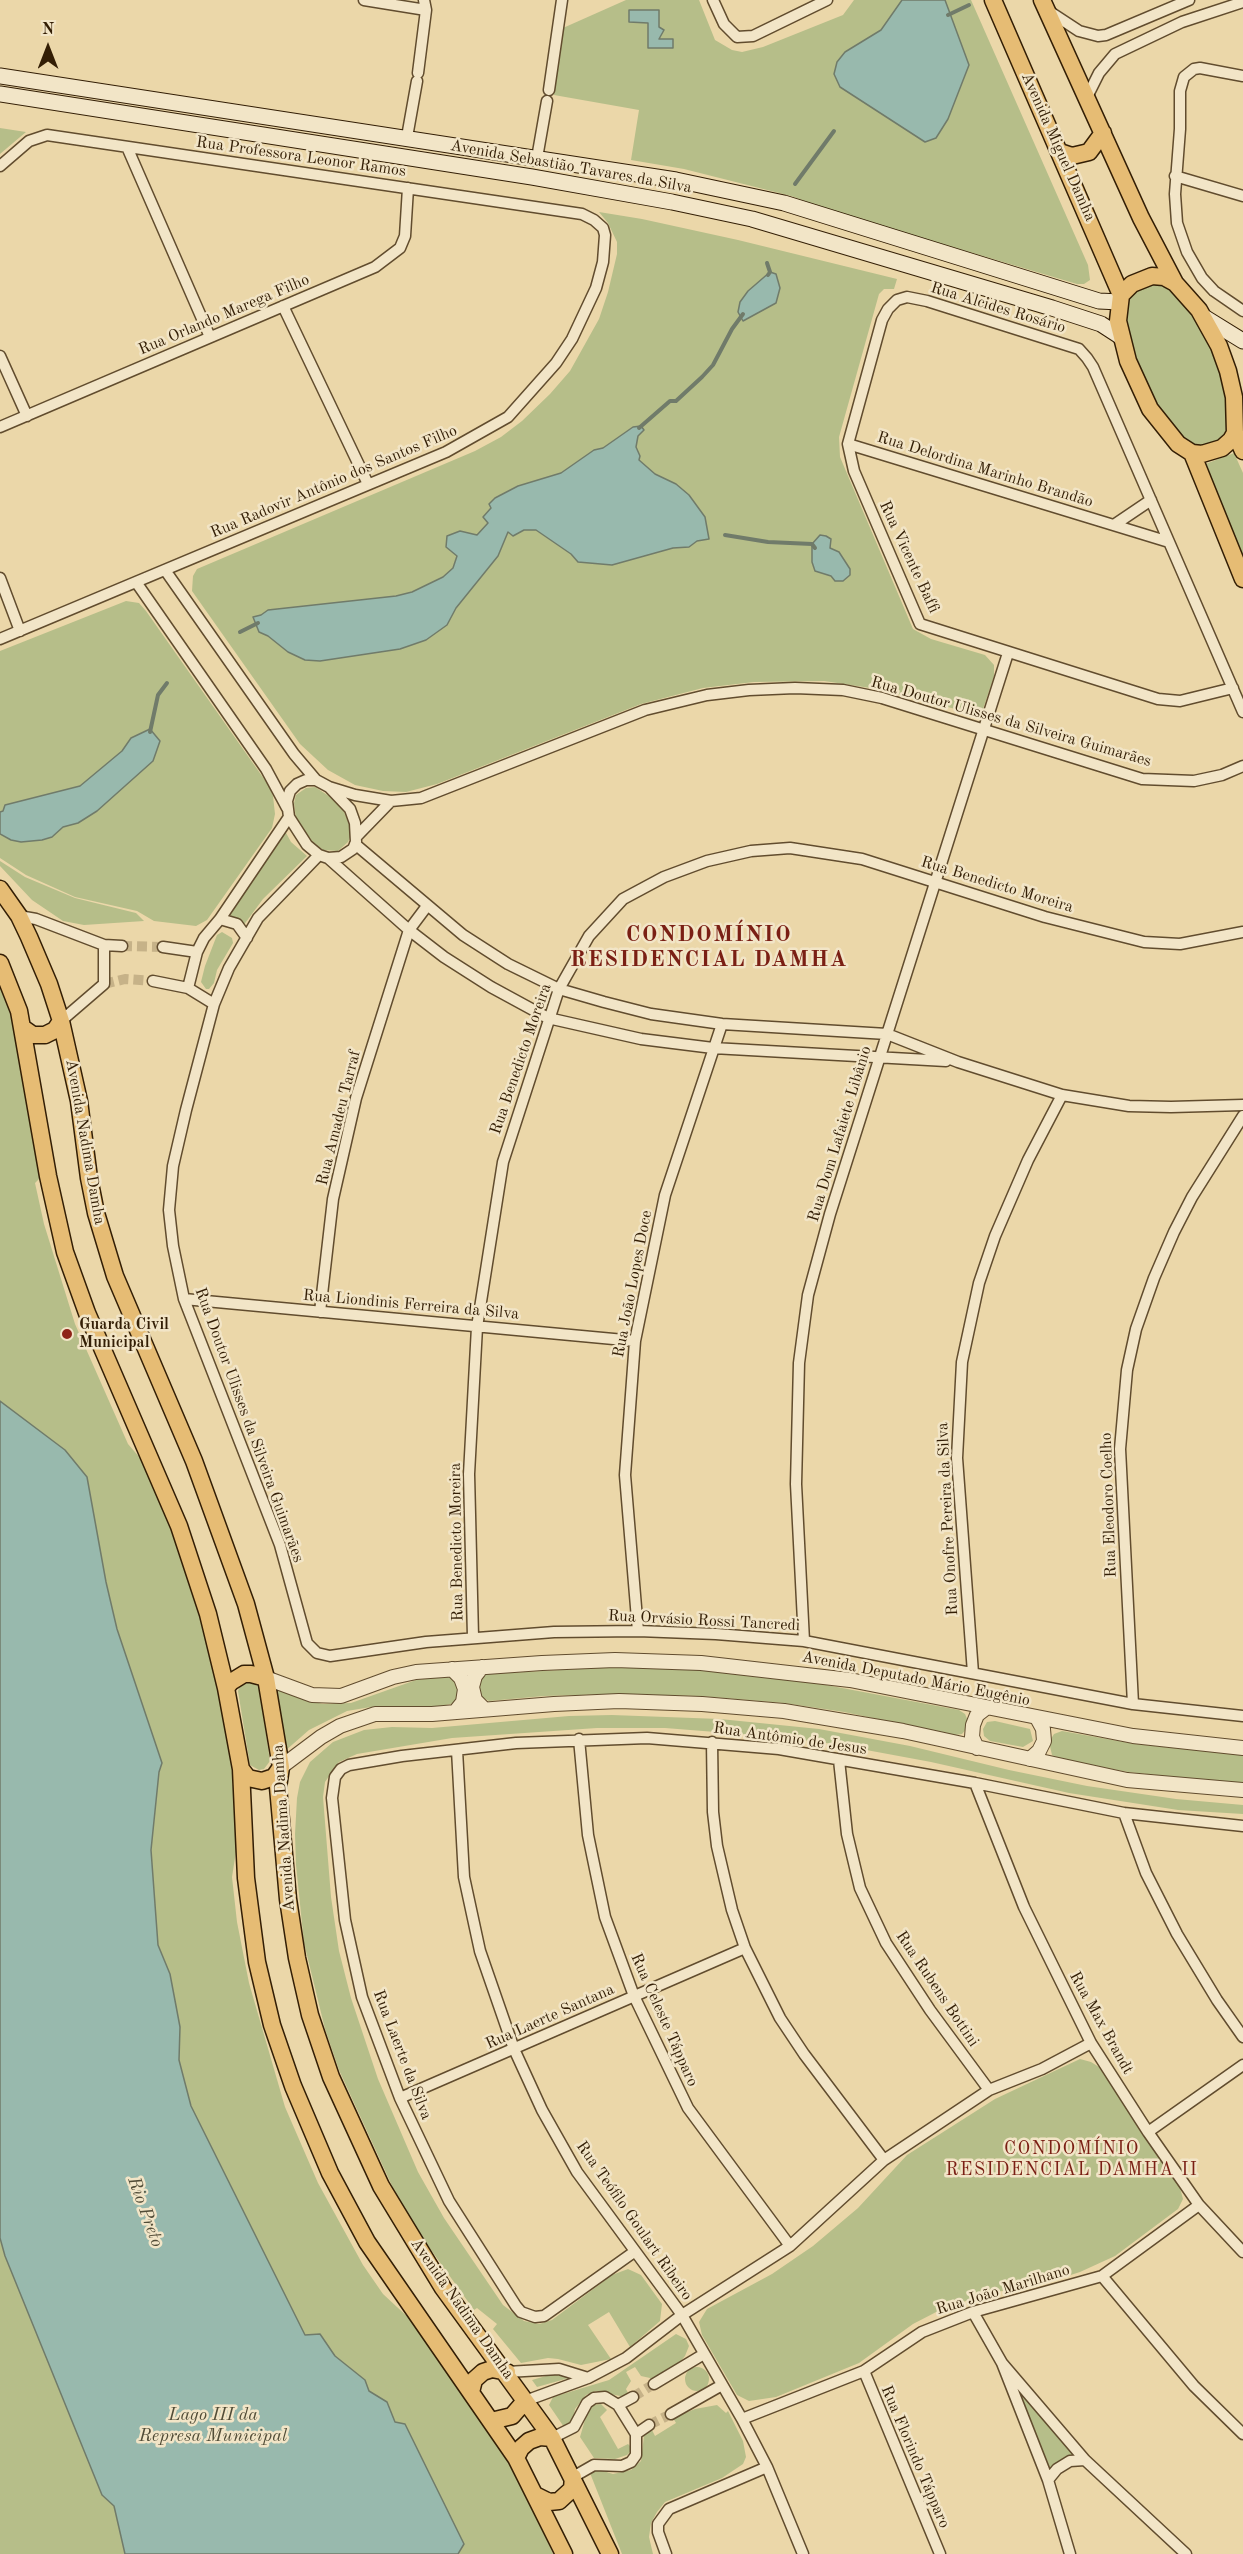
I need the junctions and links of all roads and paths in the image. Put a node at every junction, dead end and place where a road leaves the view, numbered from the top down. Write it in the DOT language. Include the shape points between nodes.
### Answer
graph roads {
  1 [pos="364,0"];
  2 [pos="562,0"];
  3 [pos="713,0"];
  4 [pos="826,0"];
  5 [pos="993,0"];
  6 [pos="1189,0"];
  7 [pos="1243,2"];
  8 [pos="425,5"];
  9 [pos="1044,5"];
  10 [pos="1175,6"];
  11 [pos="1182,22"];
  12 [pos="1107,35"];
  13 [pos="1115,54"];
  14 [pos="1243,75"];
  15 [pos="0,76"];
  16 [pos="0,94"];
  17 [pos="1087,98"];
  18 [pos="274,118"];
  19 [pos="1103,133"];
  20 [pos="271,137"];
  21 [pos="407,137"];
  22 [pos="127,147"];
  23 [pos="1060,152"];
  24 [pos="537,158"];
  25 [pos="0,166"];
  26 [pos="1175,177"];
  27 [pos="682,181"];
  28 [pos="408,188"];
  29 [pos="1243,196"];
  30 [pos="678,203"];
  31 [pos="603,228"];
  32 [pos="1175,283"];
  33 [pos="1121,298"];
  34 [pos="897,300"];
  35 [pos="283,306"];
  36 [pos="1243,311"];
  37 [pos="1203,317"];
  38 [pos="210,337"];
  39 [pos="1121,337"];
  40 [pos="1243,341"];
  41 [pos="0,356"];
  42 [pos="27,416"];
  43 [pos="0,427"];
  44 [pos="1238,428"];
  45 [pos="848,444"];
  46 [pos="1243,451"];
  47 [pos="1191,453"];
  48 [pos="368,484"];
  49 [pos="1151,500"];
  50 [pos="1114,525"];
  51 [pos="1169,542"];
  52 [pos="165,570"];
  53 [pos="0,578"];
  54 [pos="1243,579"];
  55 [pos="136,582"];
  56 [pos="20,631"];
  57 [pos="0,639"];
  58 [pos="1008,653"];
  59 [pos="1233,688"];
  60 [pos="1243,712"];
  61 [pos="985,729"];
  62 [pos="1243,766"];
  63 [pos="315,780"];
  64 [pos="329,787"];
  65 [pos="391,801"];
  66 [pos="289,813"];
  67 [pos="356,840"];
  68 [pos="323,856"];
  69 [pos="936,882"];
  70 [pos="0,889"];
  71 [pos="427,906"];
  72 [pos="0,912"];
  73 [pos="19,916"];
  74 [pos="220,919"];
  75 [pos="409,930"];
  76 [pos="1243,932"];
  77 [pos="247,938"];
  78 [pos="104,945"];
  79 [pos="122,946"];
  80 [pos="163,948"];
  81 [pos="197,952"];
  82 [pos="0,963"];
  83 [pos="153,981"];
  84 [pos="188,988"];
  85 [pos="559,989"];
  86 [pos="214,1004"];
  87 [pos="548,1018"];
  88 [pos="61,1021"];
  89 [pos="722,1024"];
  90 [pos="23,1028"];
  91 [pos="887,1034"];
  92 [pos="712,1048"];
  93 [pos="880,1055"];
  94 [pos="958,1062"];
  95 [pos="1062,1095"];
  96 [pos="1243,1105"];
  97 [pos="1243,1116"];
  98 [pos="184,1299"];
  99 [pos="320,1312"];
  100 [pos="477,1326"];
  101 [pos="635,1341"];
  102 [pos="638,1631"];
  103 [pos="473,1637"];
  104 [pos="804,1641"];
  105 [pos="339,1655"];
  106 [pos="482,1667"];
  107 [pos="452,1669"];
  108 [pos="973,1673"];
  109 [pos="266,1678"];
  110 [pos="226,1688"];
  111 [pos="1133,1704"];
  112 [pos="986,1708"];
  113 [pos="484,1709"];
  114 [pos="455,1712"];
  115 [pos="1243,1716"];
  116 [pos="1037,1718"];
  117 [pos="579,1739"];
  118 [pos="712,1742"];
  119 [pos="977,1748"];
  120 [pos="1243,1748"];
  121 [pos="457,1750"];
  122 [pos="1030,1759"];
  123 [pos="839,1760"];
  124 [pos="281,1767"];
  125 [pos="241,1769"];
  126 [pos="335,1777"];
  127 [pos="975,1783"];
  128 [pos="1243,1790"];
  129 [pos="1124,1813"];
  130 [pos="1243,1826"];
  131 [pos="745,1948"];
  132 [pos="634,1996"];
  133 [pos="1243,2037"];
  134 [pos="1091,2043"];
  135 [pos="514,2049"];
  136 [pos="1243,2065"];
  137 [pos="989,2090"];
  138 [pos="400,2098"];
  139 [pos="1148,2132"];
  140 [pos="884,2160"];
  141 [pos="1199,2205"];
  142 [pos="790,2246"];
  143 [pos="634,2252"];
  144 [pos="1243,2252"];
  145 [pos="1102,2276"];
  146 [pos="973,2312"];
  147 [pos="682,2315"];
  148 [pos="704,2354"];
  149 [pos="1002,2363"];
  150 [pos="864,2371"];
  151 [pos="507,2372"];
  152 [pos="588,2379"];
  153 [pos="654,2384"];
  154 [pos="722,2385"];
  155 [pos="471,2392"];
  156 [pos="633,2397"];
  157 [pos="525,2401"];
  158 [pos="618,2405"];
  159 [pos="671,2414"];
  160 [pos="742,2419"];
  161 [pos="491,2421"];
  162 [pos="649,2425"];
  163 [pos="636,2434"];
  164 [pos="1243,2434"];
  165 [pos="552,2438"];
  166 [pos="516,2458"];
  167 [pos="1085,2460"];
  168 [pos="767,2467"];
  169 [pos="573,2477"];
  170 [pos="1048,2480"];
  171 [pos="537,2496"];
  172 [pos="564,2554"];
  173 [pos="610,2554"];
  174 [pos="666,2554"];
  175 [pos="803,2554"];
  176 [pos="940,2554"];
  177 [pos="1070,2554"];
  178 [pos="1186,2554"];
  1 -- 8 [label="street"];
  2 -- 24 [label="street"];
  3 -- 4 [label="street" via="724,24 737,37 753,36"];
  5 -- 23 [label="main road, Avenida Miguel Damha"];
  6 -- 10 [label="street"];
  7 -- 11 [label="street"];
  8 -- 21 [label="street"];
  9 -- 12 [label="street" via="1079,31"];
  9 -- 17 [label="main road"];
  10 -- 11 [label="street"];
  10 -- 12 [label="street"];
  11 -- 13 [label="street"];
  12 -- 13 [label="street"];
  13 -- 17 [label="street"];
  14 -- 26 [label="street" via="1200,68 1188,72 1181,82"];
  15 -- 18 [label="main road, Avenida Sebastião Tavares da Silva"];
  16 -- 20 [label="main road, Avenida Sebastião Tavares da Silva"];
  17 -- 19 [label="main road"];
  18 -- 20 [label="main road" via="275,132"];
  18 -- 21 [label="main road, Avenida Sebastião Tavares da Silva"];
  19 -- 23 [label="main road" via="1089,152 1072,156"];
  19 -- 32 [label="main road" via="1140,218"];
  20 -- 30 [label="main road, Avenida Sebastião Tavares da Silva"];
  21 -- 24 [label="main road, Avenida Sebastião Tavares da Silva"];
  22 -- 25 [label="street, Rua Professora Leonor Ramos" via="47,135 29,141"];
  22 -- 28 [label="street, Rua Professora Leonor Ramos"];
  22 -- 38 [label="street"];
  23 -- 33 [label="main road, Avenida Miguel Damha"];
  24 -- 27 [label="main road, Avenida Sebastião Tavares da Silva"];
  26 -- 29 [label="street"];
  26 -- 36 [label="street" via="1177,223 1187,252 1214,291"];
  27 -- 30 [label="main road" via="684,188"];
  27 -- 33 [label="main road, Avenida Sebastião Tavares da Silva" via="784,203 1099,301"];
  28 -- 31 [label="street, Rua Professora Leonor Ramos" via="582,214"];
  28 -- 35 [label="street, Rua Orlando Marega Filho" via="405,236 400,248 375,267"];
  30 -- 39 [label="main road, Avenida Sebastião Tavares da Silva" via="752,219 1052,308 1101,324"];
  31 -- 48 [label="street, Rua Radovir Antônio dos Santos Filho" via="605,244 596,288 572,339 535,388 508,417 479,436"];
  32 -- 33 [label="main road" via="1152,276 1132,284"];
  32 -- 37 [label="main road"];
  33 -- 39 [label="main road"];
  34 -- 45 [label="street, Rua Vicente Baffi" via="882,320"];
  34 -- 49 [label="street, Rua Alcides Rosário" via="908,297 927,301 1079,349 1087,358"];
  35 -- 38 [label="street, Rua Orlando Marega Filho"];
  35 -- 48 [label="street"];
  37 -- 40 [label="main road"];
  37 -- 44 [label="main road" via="1228,371"];
  38 -- 42 [label="street, Rua Orlando Marega Filho"];
  39 -- 47 [label="main road" via="1150,410 1172,439"];
  41 -- 42 [label="street"];
  42 -- 43 [label="street, Rua Orlando Marega Filho"];
  44 -- 46 [label="main road"];
  44 -- 47 [label="main road" via="1222,448"];
  45 -- 50 [label="street, Rua Delordina Marinho Brandão"];
  45 -- 58 [label="street, Rua Vicente Baffi" via="854,471 920,624"];
  47 -- 54 [label="main road"];
  48 -- 52 [label="street, Rua Radovir Antônio dos Santos Filho"];
  49 -- 50 [label="street"];
  49 -- 51 [label="street"];
  50 -- 51 [label="street, Rua Delordina Marinho Brandão"];
  51 -- 59 [label="street"];
  52 -- 55 [label="street, Rua Radovir Antônio dos Santos Filho"];
  52 -- 63 [label="street"];
  53 -- 56 [label="street"];
  55 -- 56 [label="street, Rua Radovir Antônio dos Santos Filho"];
  55 -- 66 [label="street" via="266,769"];
  56 -- 57 [label="street, Rua Radovir Antônio dos Santos Filho"];
  58 -- 59 [label="street, Rua Vicente Baffi" via="1158,699 1180,700"];
  58 -- 61 [label="street, Rua Dom Lafaiete Libânio"];
  59 -- 60 [label="street"];
  61 -- 62 [label="street, Rua Doutor Ulisses da Silveira Guimarães" via="1142,779 1194,781"];
  61 -- 65 [label="street, Rua Doutor Ulisses da Silveira Guimarães" via="843,690 748,690 645,710 455,787 421,798"];
  61 -- 69 [label="street, Rua Dom Lafaiete Libânio"];
  63 -- 64 [label="street"];
  63 -- 66 [label="street" via="306,780 290,791"];
  64 -- 65 [label="street, Rua Doutor Ulisses da Silveira Guimarães"];
  64 -- 67 [label="street" via="350,809"];
  65 -- 67 [label="street"];
  66 -- 68 [label="street" via="302,839"];
  66 -- 74 [label="street"];
  67 -- 68 [label="street" via="353,849 341,857"];
  67 -- 71 [label="street"];
  68 -- 75 [label="street"];
  68 -- 77 [label="street, Rua Doutor Ulisses da Silveira Guimarães" via="258,918"];
  69 -- 76 [label="street, Rua Benedicto Moreira" via="1045,917 1144,942 1180,944"];
  69 -- 85 [label="street, Rua Benedicto Moreira" via="862,859 790,848 751,851 707,861 664,877 623,899 589,936"];
  69 -- 91 [label="street, Rua Dom Lafaiete Libânio"];
  70 -- 73 [label="main road, Avenida Nadima Damha"];
  71 -- 75 [label="street, Rua Amadeu Tarraf"];
  71 -- 85 [label="street" via="508,964"];
  72 -- 73 [label="main road"];
  73 -- 78 [label="street"];
  73 -- 88 [label="main road, Avenida Nadima Damha"];
  74 -- 77 [label="street" via="237,924"];
  74 -- 81 [label="street"];
  75 -- 87 [label="street" via="491,987"];
  75 -- 99 [label="street, Rua Amadeu Tarraf" via="356,1098 333,1199"];
  77 -- 86 [label="street, Rua Doutor Ulisses da Silveira Guimarães"];
  78 -- 79 [label="street"];
  78 -- 88 [label="street" via="104,984"];
  80 -- 81 [label="street"];
  81 -- 84 [label="street"];
  82 -- 90 [label="main road"];
  83 -- 84 [label="street"];
  84 -- 86 [label="street"];
  85 -- 87 [label="street, Rua Benedicto Moreira"];
  85 -- 89 [label="street" via="651,1014"];
  86 -- 98 [label="street, Rua Doutor Ulisses da Silveira Guimarães" via="172,1166 169,1210"];
  87 -- 92 [label="street" via="641,1039"];
  87 -- 100 [label="street, Rua Benedicto Moreira" via="503,1162"];
  88 -- 90 [label="main road" via="45,1035 33,1035"];
  88 -- 109 [label="main road, Avenida Nadima Damha" via="79,1101 92,1190 115,1276 217,1519"];
  89 -- 91 [label="street"];
  89 -- 92 [label="street, Rua João Lopes Doce"];
  90 -- 110 [label="main road" via="65,1252 87,1313 179,1526 208,1614"];
  91 -- 93 [label="street, Rua Dom Lafaiete Libânio"];
  91 -- 94 [label="street"];
  92 -- 93 [label="street"];
  92 -- 101 [label="street, Rua João Lopes Doce" via="665,1195"];
  93 -- 94 [label="street"];
  93 -- 104 [label="street, Rua Dom Lafaiete Libânio" via="811,1283 799,1363 796,1484"];
  94 -- 95 [label="street"];
  95 -- 96 [label="street" via="1129,1106"];
  95 -- 108 [label="street, Rua Onofre Pereira da Silva" via="995,1236 979,1282 962,1362 957,1458"];
  97 -- 111 [label="street, Rua Eleodoro Coelho" via="1174,1232 1136,1329 1127,1370 1120,1449"];
  98 -- 99 [label="street, Rua Liondinis Ferreira da Silva"];
  98 -- 105 [label="street, Rua Doutor Ulisses da Silveira Guimarães" via="280,1545 307,1643 317,1653"];
  99 -- 100 [label="street, Rua Liondinis Ferreira da Silva"];
  100 -- 101 [label="street, Rua Liondinis Ferreira da Silva"];
  100 -- 103 [label="street, Rua Benedicto Moreira" via="470,1474"];
  101 -- 102 [label="street, Rua João Lopes Doce" via="625,1475"];
  102 -- 103 [label="street, Rua Orvásio Rossi Tancredi"];
  102 -- 104 [label="street, Rua Orvásio Rossi Tancredi"];
  103 -- 105 [label="street, Rua Orvásio Rossi Tancredi"];
  104 -- 108 [label="street, Rua Orvásio Rossi Tancredi"];
  106 -- 107 [label="street, Avenida Deputado Mário Eugênio"];
  106 -- 112 [label="street, Avenida Deputado Mário Eugênio" via="615,1660 701,1663 850,1680"];
  106 -- 113 [label="street" via="472,1687 475,1700"];
  107 -- 109 [label="street, Avenida Deputado Mário Eugênio" via="393,1677 341,1696 312,1695"];
  107 -- 114 [label="street" via="465,1689 463,1702"];
  108 -- 111 [label="street, Rua Orvásio Rossi Tancredi"];
  109 -- 110 [label="main road" via="244,1674"];
  109 -- 124 [label="main road, Avenida Nadima Damha"];
  110 -- 125 [label="main road"];
  111 -- 115 [label="street, Rua Orvásio Rossi Tancredi"];
  112 -- 116 [label="street, Avenida Deputado Mário Eugênio"];
  112 -- 119 [label="street" via="973,1725 972,1737"];
  113 -- 114 [label="street"];
  113 -- 119 [label="street" via="619,1701 702,1704 843,1720"];
  114 -- 124 [label="street" via="356,1718 321,1737"];
  116 -- 120 [label="street, Avenida Deputado Mário Eugênio" via="1133,1736"];
  116 -- 122 [label="street" via="1044,1741"];
  117 -- 118 [label="street, Rua Antômio de Jesus"];
  117 -- 121 [label="street, Rua Antômio de Jesus"];
  117 -- 132 [label="street, Rua Celeste Tápparo" via="588,1835 605,1917"];
  118 -- 123 [label="street, Rua Antômio de Jesus"];
  118 -- 131 [label="street" via="717,1846"];
  119 -- 122 [label="street"];
  121 -- 126 [label="street, Rua Antômio de Jesus" via="349,1765"];
  121 -- 135 [label="street, Rua Teófilo Goulart Ribeiro" via="464,1877 480,1951"];
  122 -- 128 [label="street" via="1127,1780"];
  123 -- 127 [label="street, Rua Antômio de Jesus"];
  123 -- 137 [label="street, Rua Rubens Bottini" via="847,1834 860,1888 886,1944"];
  124 -- 125 [label="main road" via="274,1777 262,1780 248,1778"];
  124 -- 151 [label="main road, Avenida Nadima Damha" via="278,1787 292,1932 310,2015 331,2077 369,2162 402,2222 443,2288"];
  125 -- 155 [label="main road" via="253,1938 272,2025 293,2086 330,2174 368,2242"];
  126 -- 138 [label="street, Rua Laerte da Silva" via="332,1798 345,1920 362,1997"];
  127 -- 129 [label="street, Rua Antômio de Jesus"];
  127 -- 134 [label="street, Rua Max Brandt" via="1024,1907"];
  129 -- 130 [label="street, Rua Antômio de Jesus"];
  129 -- 133 [label="street" via="1146,1873 1177,1934"];
  131 -- 132 [label="street, Rua Laerte Santana"];
  131 -- 140 [label="street" via="780,2018"];
  132 -- 135 [label="street, Rua Laerte Santana"];
  132 -- 142 [label="street, Rua Celeste Tápparo" via="688,2108"];
  134 -- 137 [label="street"];
  134 -- 139 [label="street, Rua Max Brandt"];
  135 -- 138 [label="street, Rua Laerte Santana"];
  135 -- 143 [label="street, Rua Teófilo Goulart Ribeiro" via="577,2172"];
  136 -- 139 [label="street"];
  137 -- 140 [label="street"];
  138 -- 143 [label="street, Rua Laerte da Silva" via="449,2201 516,2306 528,2315 544,2316"];
  139 -- 141 [label="street, Rua Max Brandt"];
  140 -- 142 [label="street"];
  141 -- 144 [label="street, Rua Max Brandt"];
  141 -- 145 [label="street, Rua João Marilhano"];
  142 -- 147 [label="street"];
  143 -- 147 [label="street, Rua Teófilo Goulart Ribeiro"];
  145 -- 146 [label="street, Rua João Marilhano"];
  145 -- 164 [label="street" via="1194,2386"];
  146 -- 149 [label="street"];
  146 -- 150 [label="street, Rua João Marilhano" via="922,2332"];
  147 -- 148 [label="street, Rua Teófilo Goulart Ribeiro"];
  147 -- 152 [label="street" via="626,2358"];
  148 -- 153 [label="street"];
  148 -- 154 [label="street, Rua Teófilo Goulart Ribeiro"];
  149 -- 167 [label="street"];
  149 -- 170 [label="street"];
  150 -- 160 [label="street, Rua João Marilhano"];
  150 -- 176 [label="street, Rua Florindo Tápparo"];
  151 -- 152 [label="street" via="560,2369"];
  151 -- 155 [label="main road" via="483,2372 474,2380"];
  151 -- 157 [label="main road, Avenida Nadima Damha"];
  152 -- 157 [label="street"];
  154 -- 159 [label="street"];
  154 -- 160 [label="street, Rua Teófilo Goulart Ribeiro"];
  155 -- 161 [label="main road"];
  156 -- 158 [label="street"];
  157 -- 161 [label="main road" via="512,2416"];
  157 -- 165 [label="main road, Avenida Nadima Damha"];
  158 -- 163 [label="street"];
  158 -- 165 [label="street" via="605,2397 594,2398 582,2410 574,2427"];
  160 -- 168 [label="street, Rua Teófilo Goulart Ribeiro"];
  161 -- 166 [label="main road"];
  162 -- 163 [label="street"];
  163 -- 169 [label="street" via="636,2455 631,2462 622,2466 594,2465"];
  165 -- 166 [label="main road" via="529,2440"];
  165 -- 169 [label="main road, Avenida Nadima Damha"];
  166 -- 171 [label="main road"];
  167 -- 170 [label="street" via="1070,2461"];
  167 -- 178 [label="street"];
  168 -- 174 [label="street" via="669,2509 658,2524"];
  168 -- 175 [label="street, Rua Teófilo Goulart Ribeiro"];
  169 -- 171 [label="main road" via="569,2494 560,2500 549,2502"];
  169 -- 173 [label="main road, Avenida Nadima Damha"];
  170 -- 177 [label="street"];
  171 -- 172 [label="main road"];
}
